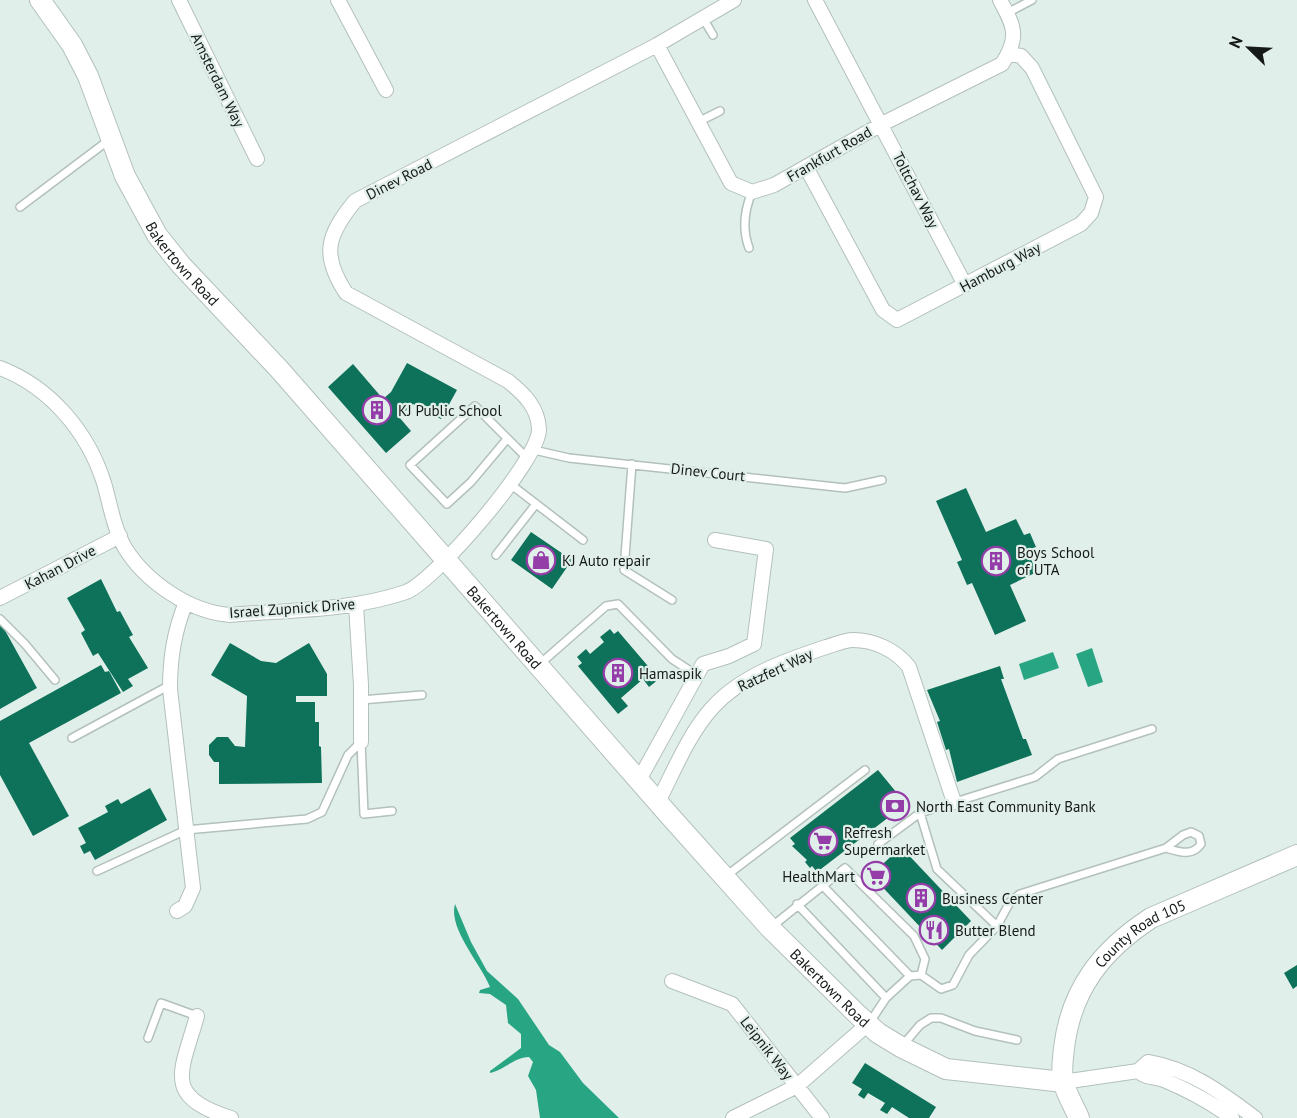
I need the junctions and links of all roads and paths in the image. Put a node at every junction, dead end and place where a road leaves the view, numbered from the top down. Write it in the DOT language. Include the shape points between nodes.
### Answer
graph roads {
  1 [pos="40,0"];
  2 [pos="179,0"];
  3 [pos="338,0"];
  4 [pos="734,0"];
  5 [pos="815,0"];
  6 [pos="1000,0"];
  7 [pos="1032,0"];
  8 [pos="1007,13"];
  9 [pos="703,18"];
  10 [pos="713,35"];
  11 [pos="657,45"];
  12 [pos="1009,54"];
  13 [pos="386,90"];
  14 [pos="720,111"];
  15 [pos="698,122"];
  16 [pos="882,124"];
  17 [pos="111,138"];
  18 [pos="257,159"];
  19 [pos="806,167"];
  20 [pos="752,192"];
  21 [pos="20,207"];
  22 [pos="749,248"];
  23 [pos="965,285"];
  24 [pos="0,369"];
  25 [pos="507,439"];
  26 [pos="531,455"];
  27 [pos="632,464"];
  28 [pos="882,480"];
  29 [pos="509,483"];
  30 [pos="536,504"];
  31 [pos="120,536"];
  32 [pos="583,540"];
  33 [pos="715,540"];
  34 [pos="496,555"];
  35 [pos="447,562"];
  36 [pos="0,598"];
  37 [pos="672,600"];
  38 [pos="186,602"];
  39 [pos="356,604"];
  40 [pos="0,619"];
  41 [pos="539,665"];
  42 [pos="695,674"];
  43 [pos="55,680"];
  44 [pos="170,685"];
  45 [pos="422,695"];
  46 [pos="361,700"];
  47 [pos="1152,729"];
  48 [pos="72,738"];
  49 [pos="361,742"];
  50 [pos="865,770"];
  51 [pos="639,780"];
  52 [pos="658,802"];
  53 [pos="954,802"];
  54 [pos="392,811"];
  55 [pos="920,813"];
  56 [pos="186,830"];
  57 [pos="878,844"];
  58 [pos="1166,848"];
  59 [pos="1297,855"];
  60 [pos="97,871"];
  61 [pos="724,878"];
  62 [pos="822,885"];
  63 [pos="797,904"];
  64 [pos="177,911"];
  65 [pos="997,926"];
  66 [pos="770,928"];
  67 [pos="921,975"];
  68 [pos="910,976"];
  69 [pos="672,981"];
  70 [pos="886,998"];
  71 [pos="197,1016"];
  72 [pos="868,1024"];
  73 [pos="148,1038"];
  74 [pos="1017,1040"];
  75 [pos="902,1047"];
  76 [pos="1138,1071"];
  77 [pos="1063,1082"];
  78 [pos="797,1086"];
  79 [pos="231,1118"];
  80 [pos="733,1118"];
  81 [pos="822,1118"];
  82 [pos="1079,1118"];
  83 [pos="1232,1118"];
  84 [pos="1255,1118"];
  1 -- 17 [label="street, Bakertown Road" via="72,45 88,76"];
  2 -- 18 [label="street, Amsterdam Way"];
  3 -- 13 [label="street"];
  4 -- 9 [label="street, Dinev Road"];
  5 -- 16 [label="street, Toltchav Way"];
  6 -- 8 [label="street"];
  7 -- 8 [label="lane"];
  8 -- 12 [label="street" via="1014,27"];
  9 -- 10 [label="lane"];
  9 -- 11 [label="street, Dinev Road"];
  11 -- 15 [label="street"];
  11 -- 26 [label="street, Dinev Road" via="355,201 338,222 332,239 333,273 346,293 508,381 524,394 535,409 539,430"];
  12 -- 16 [label="street, Frankfurt Road" via="1002,64"];
  12 -- 23 [label="street, Hamburg Way" via="1021,56 1032,69 1096,200 1081,224"];
  14 -- 15 [label="lane"];
  15 -- 20 [label="street" via="732,183"];
  16 -- 19 [label="street, Frankfurt Road"];
  16 -- 23 [label="street, Toltchav Way"];
  17 -- 21 [label="lane"];
  17 -- 35 [label="street, Bakertown Road" via="125,176 157,235 181,266 279,369"];
  19 -- 20 [label="street, Frankfurt Road"];
  19 -- 23 [label="street, Hamburg Way" via="887,315 897,320"];
  20 -- 22 [label="lane" via="744,223"];
  24 -- 31 [label="street, Israel Zupnick Drive" via="34,385 79,430 103,480"];
  25 -- 25 [label="lane" via="475,406 410,465 447,504"];
  25 -- 26 [label="lane"];
  26 -- 27 [label="lane, Dinev Court"];
  26 -- 29 [label="street"];
  27 -- 28 [label="lane, Dinev Court" via="845,488"];
  27 -- 37 [label="lane" via="624,570"];
  29 -- 30 [label="lane"];
  29 -- 35 [label="street"];
  30 -- 32 [label="lane"];
  30 -- 34 [label="lane"];
  31 -- 36 [label="street, Kahan Drive"];
  31 -- 38 [label="street, Israel Zupnick Drive" via="139,566"];
  33 -- 42 [label="street" via="766,549 754,644 703,663"];
  35 -- 39 [label="street, Israel Zupnick Drive" via="408,591"];
  35 -- 41 [label="street, Bakertown Road"];
  38 -- 39 [label="street, Israel Zupnick Drive" via="216,614 230,615"];
  38 -- 44 [label="street" via="170,658"];
  39 -- 46 [label="street"];
  40 -- 43 [label="lane"];
  41 -- 42 [label="lane" via="606,606 618,604 672,660"];
  41 -- 51 [label="street, Bakertown Road"];
  42 -- 51 [label="street"];
  44 -- 48 [label="lane"];
  44 -- 56 [label="street"];
  45 -- 46 [label="lane"];
  46 -- 49 [label="street"];
  47 -- 53 [label="lane" via="1058,759 1035,777"];
  49 -- 54 [label="lane" via="364,814"];
  49 -- 56 [label="lane" via="348,755 322,812 307,819"];
  50 -- 61 [label="lane"];
  51 -- 52 [label="street, Bakertown Road"];
  52 -- 53 [label="street, Ratzfert Way" via="700,724 714,706 740,684 794,658 850,639 887,648 909,667"];
  52 -- 61 [label="street, Bakertown Road"];
  53 -- 55 [label="lane"];
  55 -- 57 [label="lane"];
  55 -- 65 [label="lane" via="937,869"];
  56 -- 60 [label="lane"];
  56 -- 64 [label="street" via="193,888 185,906"];
  58 -- 58 [label="lane" via="1189,854 1201,844 1199,836 1191,832"];
  58 -- 65 [label="lane" via="1020,894 1010,902"];
  59 -- 77 [label="street, County Road 105" via="1150,918 1118,943 1083,983 1066,1032"];
  61 -- 66 [label="street, Bakertown Road"];
  62 -- 63 [label="lane"];
  62 -- 67 [label="lane" via="845,868 914,936 925,959"];
  62 -- 68 [label="lane"];
  63 -- 66 [label="lane"];
  63 -- 70 [label="lane"];
  65 -- 67 [label="lane" via="969,955 948,989 941,990"];
  66 -- 72 [label="street, Bakertown Road"];
  67 -- 68 [label="lane"];
  68 -- 70 [label="lane"];
  69 -- 78 [label="street, Leipnik Way" via="732,1004"];
  70 -- 72 [label="lane"];
  71 -- 73 [label="lane" via="161,1003"];
  71 -- 79 [label="street" via="181,1075 185,1093 199,1106"];
  72 -- 75 [label="street, Bakertown Road"];
  72 -- 78 [label="street"];
  74 -- 75 [label="lane" via="931,1018"];
  75 -- 77 [label="street, Bakertown Road" via="946,1069"];
  76 -- 77 [label="street"];
  76 -- 83 [label="street" via="1147,1079 1161,1078"];
  76 -- 84 [label="street" via="1148,1062 1166,1065 1220,1092"];
  77 -- 82 [label="street"];
  78 -- 80 [label="street"];
  78 -- 81 [label="street, Leipnik Way"];
}
